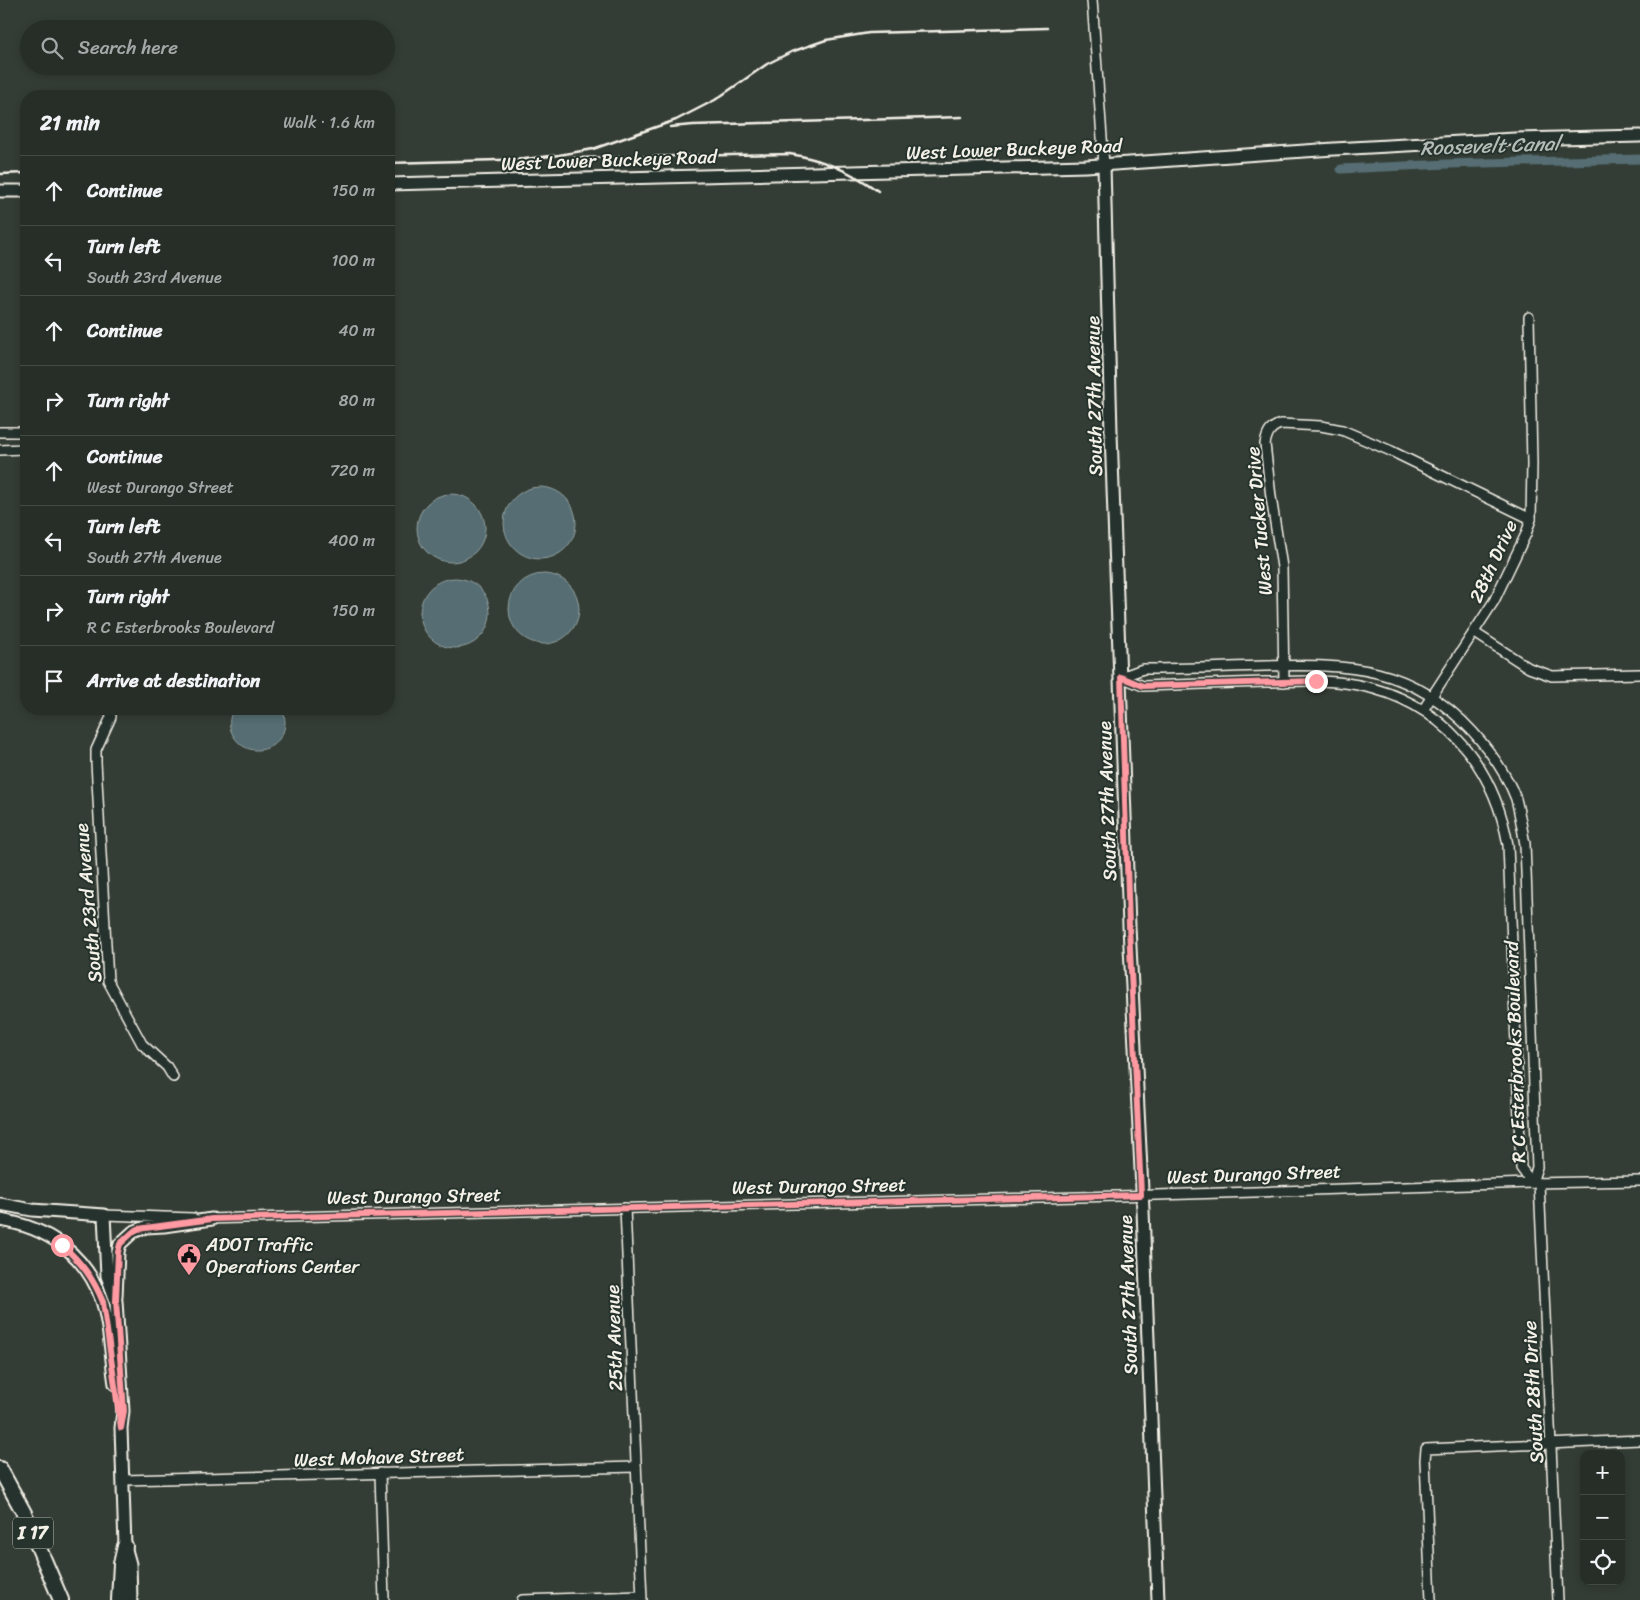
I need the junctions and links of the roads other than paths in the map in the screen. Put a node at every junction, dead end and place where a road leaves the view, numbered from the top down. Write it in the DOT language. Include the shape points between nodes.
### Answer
graph roads {
  1 [pos="1092,0"];
  2 [pos="1640,136"];
  3 [pos="1104,165"];
  4 [pos="395,184"];
  5 [pos="0,191"];
  6 [pos="20,191"];
  7 [pos="1529,317"];
  8 [pos="0,432"];
  9 [pos="20,432"];
  10 [pos="20,449"];
  11 [pos="0,450"];
  12 [pos="1531,519"];
  13 [pos="1475,633"];
  14 [pos="1284,665"];
  15 [pos="1640,674"];
  16 [pos="1121,677"];
  17 [pos="1284,682"];
  18 [pos="1433,697"];
  19 [pos="1424,710"];
  20 [pos="111,715"];
  21 [pos="173,1077"];
  22 [pos="1640,1181"];
  23 [pos="1536,1183"];
  24 [pos="1141,1195"];
  25 [pos="0,1204"];
  26 [pos="625,1208"];
  27 [pos="104,1215"];
  28 [pos="212,1219"];
  29 [pos="0,1220"];
  30 [pos="116,1301"];
  31 [pos="121,1428"];
  32 [pos="1640,1440"];
  33 [pos="1552,1443"];
  34 [pos="636,1466"];
  35 [pos="0,1469"];
  36 [pos="380,1473"];
  37 [pos="124,1480"];
  38 [pos="125,1546"];
  39 [pos="642,1598"];
  40 [pos="60,1600"];
  41 [pos="120,1600"];
  42 [pos="131,1600"];
  43 [pos="384,1600"];
  44 [pos="522,1600"];
  45 [pos="1158,1600"];
  46 [pos="1431,1600"];
  47 [pos="1558,1600"];
  1 -- 3 [label="street, South 27th Avenue"];
  2 -- 3 [label="main road, West Lower Buckeye Road" via="1515,139"];
  3 -- 4 [label="main road, West Lower Buckeye Road"];
  3 -- 16 [label="main road, South 27th Avenue"];
  5 -- 6 [label="main road"];
  7 -- 12 [label="street, 28th Drive"];
  8 -- 9 [label="street"];
  10 -- 11 [label="street"];
  12 -- 13 [label="street, 28th Drive" via="1506,578"];
  12 -- 14 [label="street, West Tucker Drive" via="1342,430 1320,426 1275,426 1266,437 1265,444 1282,566"];
  13 -- 15 [label="street" via="1530,668 1552,676"];
  13 -- 18 [label="street, 28th Drive"];
  14 -- 16 [label="street, R C Esterbrooks Boulevard" via="1143,669"];
  14 -- 17 [label="street, West Tucker Drive"];
  14 -- 18 [label="street, R C Esterbrooks Boulevard" via="1363,668 1399,679"];
  16 -- 17 [label="street, R C Esterbrooks Boulevard" via="1143,686"];
  16 -- 24 [label="main road, South 27th Avenue"];
  17 -- 19 [label="street, R C Esterbrooks Boulevard" via="1356,684 1403,699"];
  18 -- 19 [label="street, 28th Drive"];
  18 -- 23 [label="street, R C Esterbrooks Boulevard" via="1462,720 1483,744 1501,769 1520,817 1525,844"];
  19 -- 23 [label="street, R C Esterbrooks Boulevard" via="1450,731 1477,763 1502,815 1510,861 1522,1168"];
  20 -- 21 [label="street, South 23rd Avenue" via="96,750 108,981 142,1044"];
  22 -- 23 [label="street, West Durango Street"];
  23 -- 24 [label="street, West Durango Street"];
  23 -- 33 [label="street, South 28th Drive"];
  24 -- 26 [label="street, West Durango Street"];
  24 -- 45 [label="main road, South 27th Avenue"];
  25 -- 27 [label="main road, West Durango Street" via="32,1210"];
  26 -- 28 [label="street, West Durango Street"];
  26 -- 34 [label="street, 25th Avenue"];
  27 -- 28 [label="street, West Durango Street"];
  27 -- 30 [label="main road" via="107,1276"];
  28 -- 30 [label="main road" via="146,1227 133,1232 120,1244 118,1252"];
  29 -- 31 [label="main road" via="18,1223 51,1236 82,1263 95,1284 103,1302"];
  30 -- 31 [label="main road" via="124,1411"];
  31 -- 37 [label="main road"];
  32 -- 33 [label="street"];
  33 -- 46 [label="street" via="1426,1449"];
  33 -- 47 [label="street, South 28th Drive"];
  34 -- 36 [label="street, West Mohave Street"];
  34 -- 39 [label="street, 25th Avenue"];
  35 -- 40 [label="highway, I 17" via="24,1512"];
  36 -- 37 [label="street, West Mohave Street"];
  36 -- 43 [label="street"];
  37 -- 38 [label="main road"];
  38 -- 41 [label="highway"];
  38 -- 42 [label="main road" via="130,1564"];
  39 -- 44 [label="street"];
}
